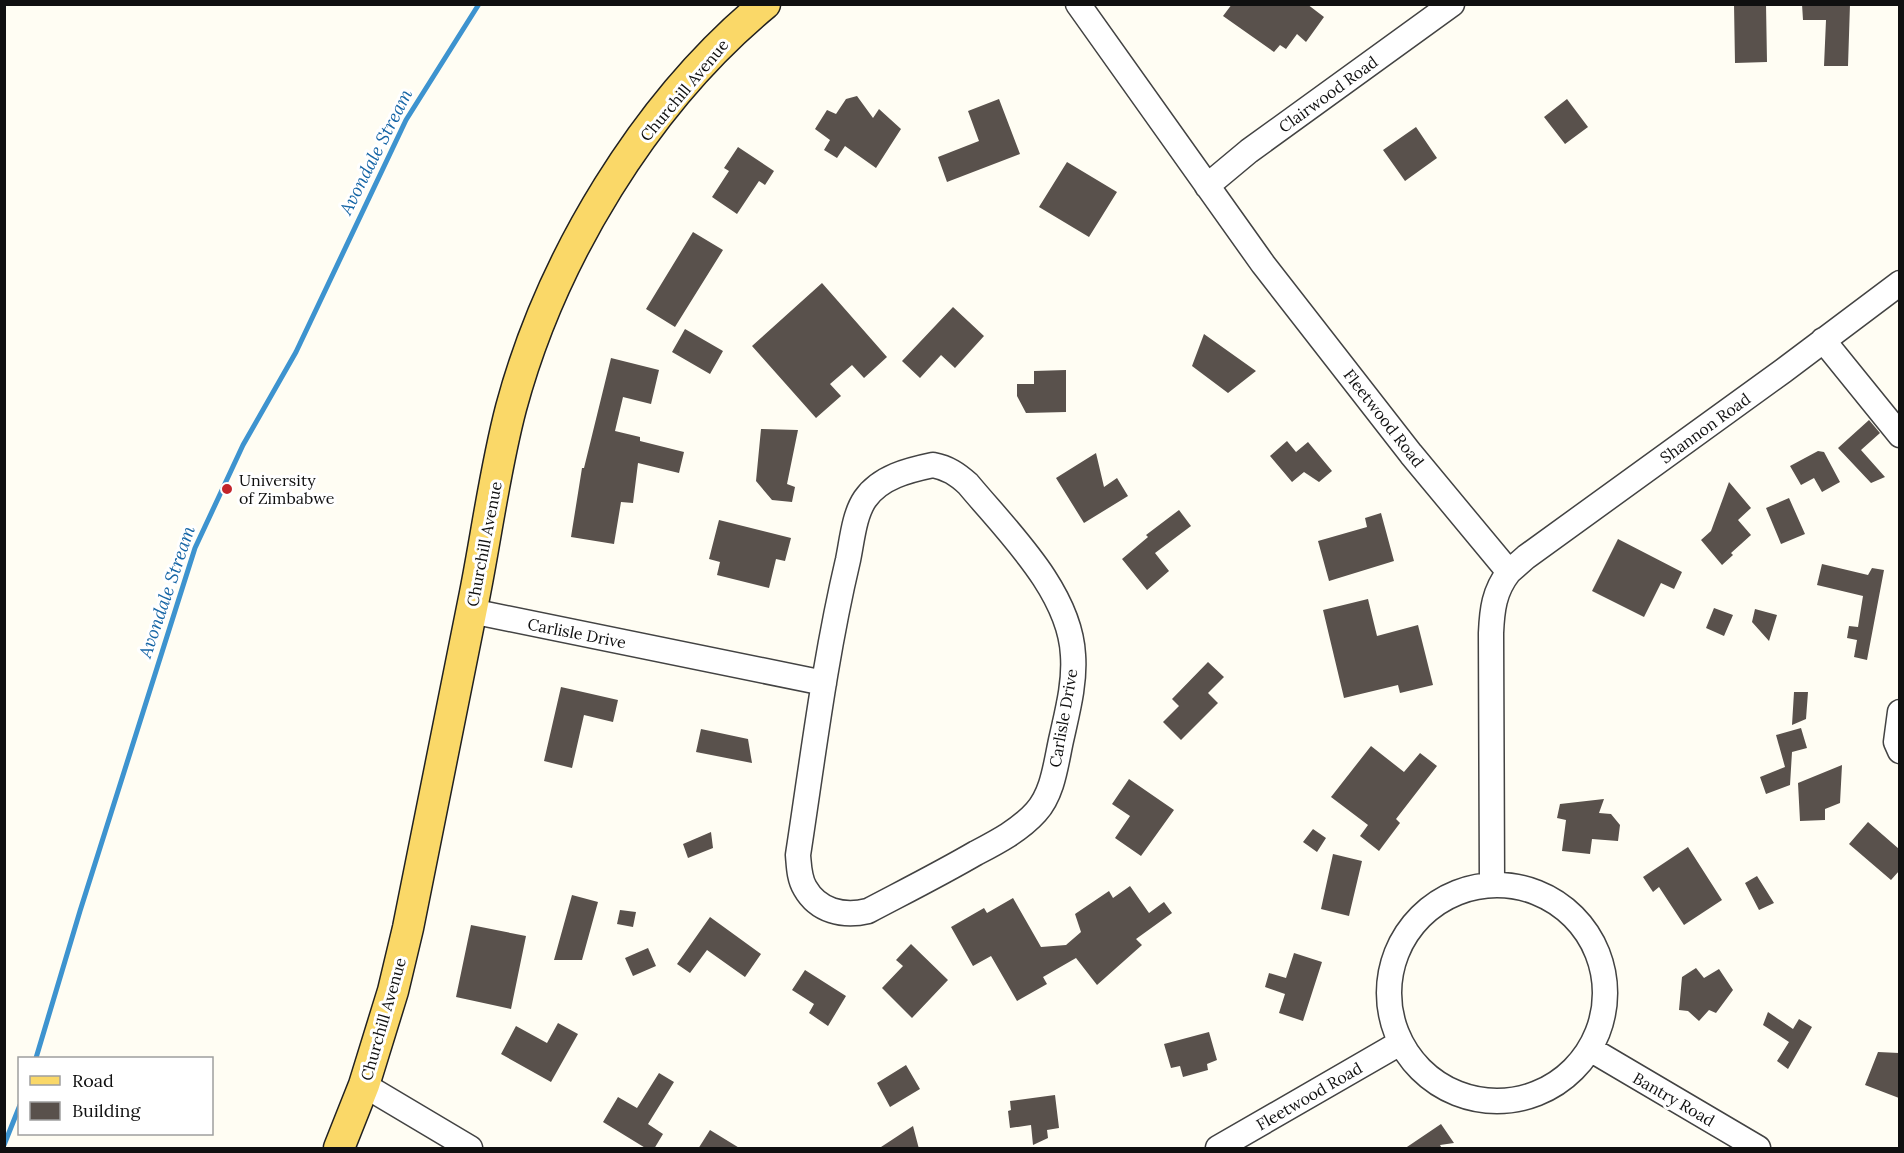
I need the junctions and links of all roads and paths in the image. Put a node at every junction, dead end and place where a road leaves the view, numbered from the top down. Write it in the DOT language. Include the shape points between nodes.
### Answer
graph roads {
  1 [pos="765,4"];
  2 [pos="1078,4"];
  3 [pos="1452,4"];
  4 [pos="1207,186"];
  5 [pos="1899,283"];
  6 [pos="1823,340"];
  7 [pos="1899,435"];
  8 [pos="1509,572"];
  9 [pos="471,611"];
  10 [pos="824,683"];
  11 [pos="1899,712"];
  12 [pos="1899,751"];
  13 [pos="1492,885"];
  14 [pos="1400,1043"];
  15 [pos="1590,1049"];
  16 [pos="364,1085"];
  17 [pos="339,1149"];
  18 [pos="470,1149"];
  19 [pos="1218,1149"];
  20 [pos="1758,1149"];
  1 -- 9 [label="main road, Churchill Avenue" via="694,74 643,136 604,195 554,285 537,325 511,410"];
  2 -- 4 [label="street, Fleetwood Road"];
  3 -- 4 [label="street, Clairwood Road"];
  4 -- 8 [label="street, Fleetwood Road" via="1411,454"];
  5 -- 6 [label="street, Shannon Road"];
  6 -- 7 [label="street"];
  6 -- 8 [label="street, Shannon Road"];
  8 -- 13 [label="street" via="1498,585 1492,609"];
  9 -- 10 [label="street, Carlisle Drive"];
  9 -- 16 [label="main road, Churchill Avenue" via="408,928"];
  10 -- 10 [label="street, Carlisle Drive" via="844,577 864,501 888,480 933,465 946,468 968,484 1046,579 1071,633 1072,687 1052,781 1036,812 1000,840 938,875 853,915 824,907 804,887 799,872 798,855"];
  11 -- 12 [label="street"];
  13 -- 14 [label="street" via="1446,898 1409,929 1397,950 1388,998"];
  13 -- 15 [label="street" via="1521,887 1548,897 1572,915 1590,938 1602,964 1605,993 1601,1022"];
  14 -- 15 [label="street" via="1416,1067 1438,1085 1464,1097 1493,1102 1521,1099 1548,1089 1571,1072"];
  14 -- 19 [label="street, Fleetwood Road"];
  15 -- 20 [label="street, Bantry Road"];
  16 -- 17 [label="main road, Churchill Avenue"];
  16 -- 18 [label="street"];
}
